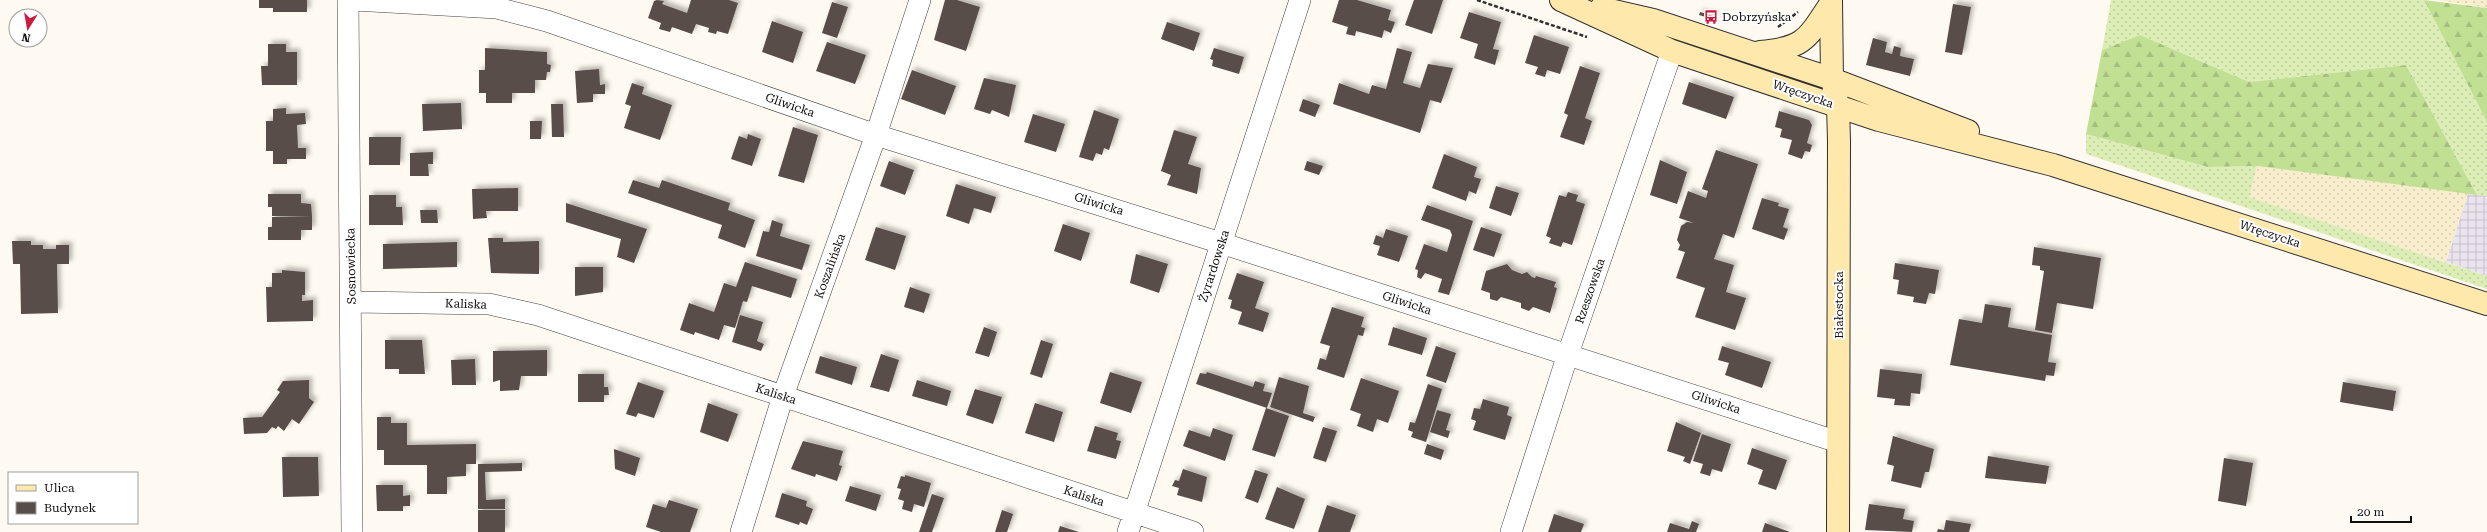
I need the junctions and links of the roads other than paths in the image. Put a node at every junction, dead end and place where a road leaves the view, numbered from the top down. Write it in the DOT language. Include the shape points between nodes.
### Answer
graph roads {
  1 [pos="348,0"];
  2 [pos="354,0"];
  3 [pos="920,0"];
  4 [pos="1300,0"];
  5 [pos="1562,0"];
  6 [pos="1831,2"];
  7 [pos="1672,51"];
  8 [pos="1754,53"];
  9 [pos="1832,79"];
  10 [pos="1803,94"];
  11 [pos="1838,106"];
  12 [pos="876,135"];
  13 [pos="2053,165"];
  14 [pos="1221,243"];
  15 [pos="352,302"];
  16 [pos="2487,304"];
  17 [pos="1568,354"];
  18 [pos="783,396"];
  19 [pos="1838,442"];
  20 [pos="1131,523"];
  21 [pos="352,532"];
  22 [pos="741,532"];
  23 [pos="1193,532"];
  24 [pos="1511,532"];
  25 [pos="1838,532"];
  1 -- 15 [label="street, Sosnowiecka"];
  2 -- 12 [label="street, Gliwicka" via="497,8 547,21"];
  3 -- 12 [label="street, Koszalińska"];
  4 -- 14 [label="street, Żyrardowska"];
  5 -- 7 [label="main road, Wręczycka"];
  5 -- 8 [label="main road, Wręczycka" via="1653,20"];
  6 -- 8 [label="main road" via="1811,34 1798,45 1786,50"];
  6 -- 9 [label="main road"];
  7 -- 10 [label="main road, Wręczycka"];
  7 -- 17 [label="street, Rzeszowska"];
  8 -- 9 [label="main road, Wręczycka"];
  9 -- 10 [label="main road" via="1821,89"];
  9 -- 11 [label="main road, Białostocka"];
  9 -- 13 [label="main road, Wręczycka"];
  10 -- 11 [label="main road, Wręczycka"];
  11 -- 13 [label="main road, Wręczycka" via="1879,120"];
  11 -- 19 [label="main road, Białostocka"];
  12 -- 14 [label="street, Gliwicka"];
  12 -- 18 [label="street, Koszalińska"];
  13 -- 16 [label="main road, Wręczycka"];
  14 -- 17 [label="street, Gliwicka"];
  14 -- 20 [label="street, Żyrardowska"];
  15 -- 18 [label="street, Kaliska" via="496,306 538,315"];
  15 -- 21 [label="street, Sosnowiecka"];
  17 -- 19 [label="street, Gliwicka"];
  17 -- 24 [label="street, Rzeszowska"];
  18 -- 20 [label="street, Kaliska"];
  18 -- 22 [label="street, Koszalińska"];
  19 -- 25 [label="main road, Białostocka"];
  20 -- 23 [label="street, Kaliska"];
}
